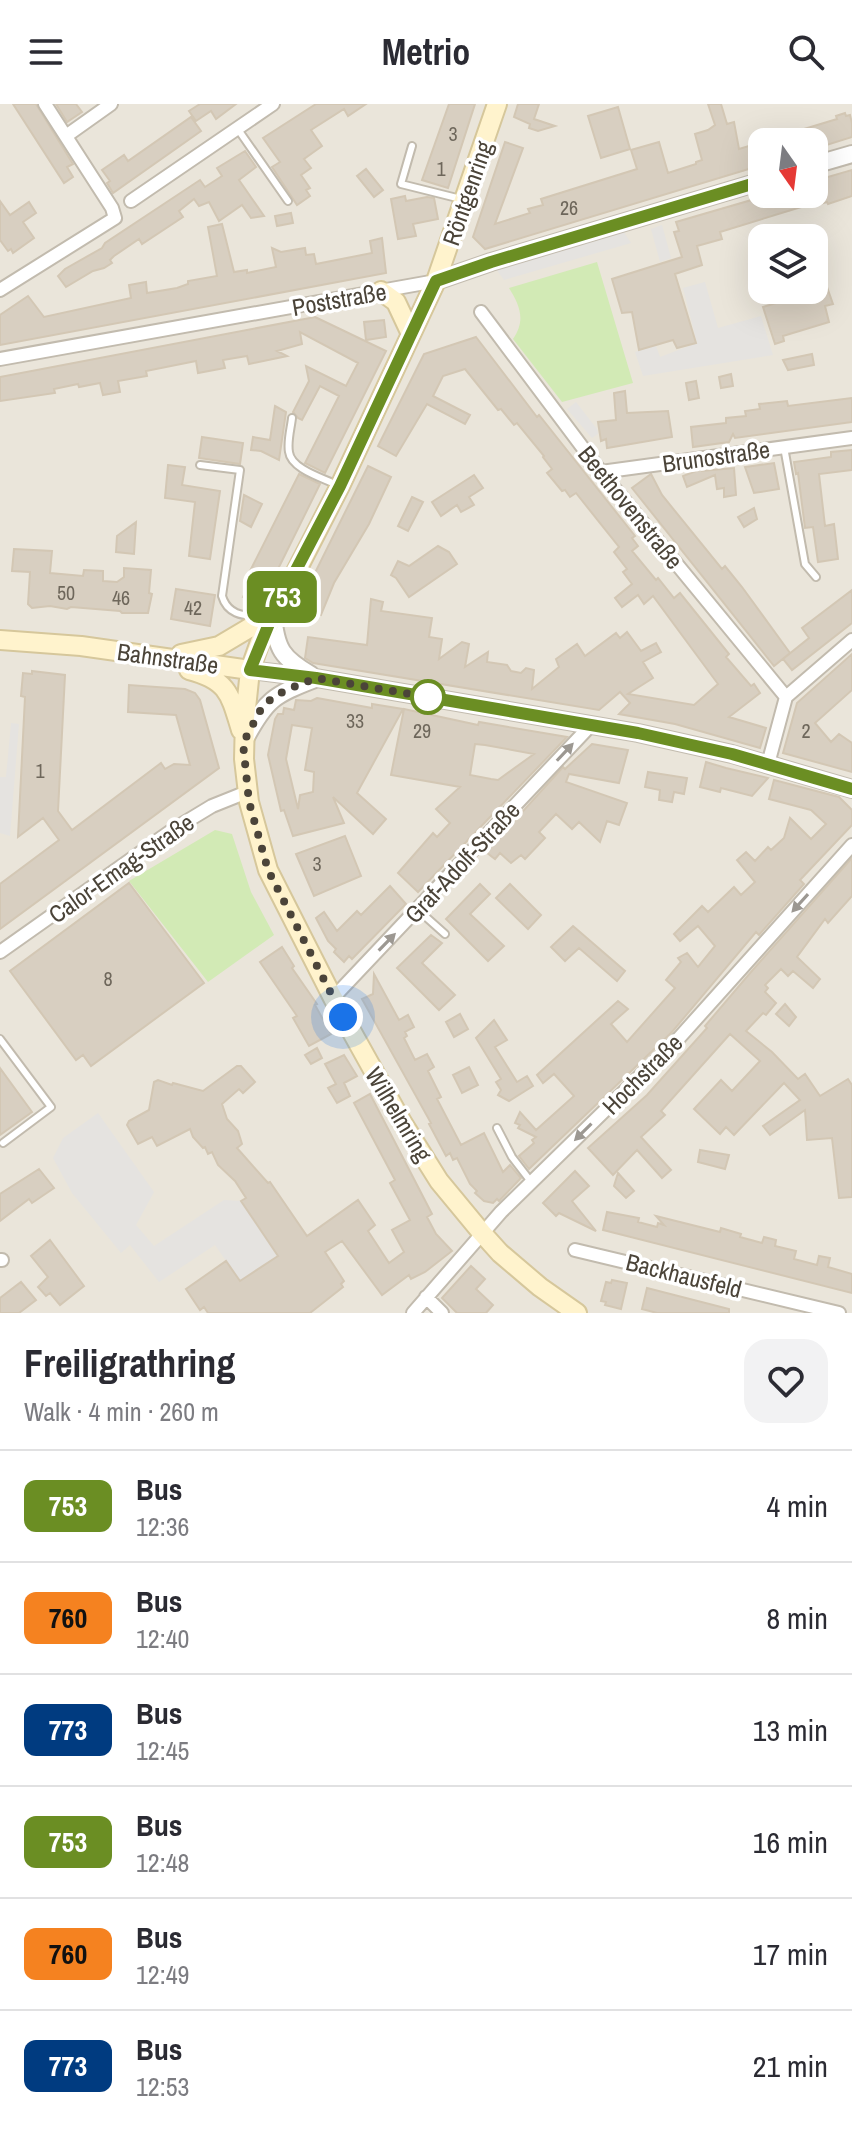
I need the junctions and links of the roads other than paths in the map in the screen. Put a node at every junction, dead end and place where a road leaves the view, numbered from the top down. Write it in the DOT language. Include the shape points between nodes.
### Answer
graph roads {
  1 [pos="45,104"];
  2 [pos="111,104"];
  3 [pos="273,104"];
  4 [pos="497,104"];
  5 [pos="237,128"];
  6 [pos="66,136"];
  7 [pos="412,146"];
  8 [pos="852,154"];
  9 [pos="828,161"];
  10 [pos="748,185"];
  11 [pos="464,200"];
  12 [pos="131,201"];
  13 [pos="288,201"];
  14 [pos="436,281"];
  15 [pos="0,290"];
  16 [pos="381,291"];
  17 [pos="481,312"];
  18 [pos="411,334"];
  19 [pos="0,359"];
  20 [pos="292,418"];
  21 [pos="852,438"];
  22 [pos="784,447"];
  23 [pos="200,465"];
  24 [pos="601,472"];
  25 [pos="340,486"];
  26 [pos="816,577"];
  27 [pos="273,614"];
  28 [pos="0,640"];
  29 [pos="852,640"];
  30 [pos="159,658"];
  31 [pos="250,670"];
  32 [pos="316,678"];
  33 [pos="786,697"];
  34 [pos="591,725"];
  35 [pos="244,740"];
  36 [pos="768,764"];
  37 [pos="852,789"];
  38 [pos="247,792"];
  39 [pos="852,845"];
  40 [pos="417,909"];
  41 [pos="445,934"];
  42 [pos="0,952"];
  43 [pos="333,998"];
  44 [pos="0,1039"];
  45 [pos="497,1128"];
  46 [pos="3,1143"];
  47 [pos="532,1183"];
  48 [pos="482,1233"];
  49 [pos="575,1250"];
  50 [pos="426,1297"];
  51 [pos="413,1313"];
  52 [pos="442,1313"];
  53 [pos="577,1313"];
  54 [pos="839,1313"];
  1 -- 6 [label="street"];
  2 -- 6 [label="street"];
  3 -- 5 [label="street"];
  4 -- 11 [label="main road, Röntgenring"];
  5 -- 12 [label="street"];
  5 -- 13 [label="lane"];
  6 -- 15 [label="street" via="115,218"];
  7 -- 11 [label="lane" via="401,184"];
  8 -- 9 [label="street"];
  10 -- 14 [label="street, Poststraße"];
  11 -- 14 [label="main road, Röntgenring"];
  14 -- 16 [label="street, Poststraße"];
  14 -- 18 [label="main road, Röntgenring"];
  16 -- 18 [label="main road" via="396,302"];
  16 -- 19 [label="street, Poststraße"];
  17 -- 24 [label="street, Beethovenstraße"];
  18 -- 25 [label="main road, Röntgenring"];
  20 -- 25 [label="lane" via="291,459"];
  21 -- 22 [label="street, Brunostraße"];
  22 -- 24 [label="street, Brunostraße"];
  22 -- 26 [label="lane, Brunostraße" via="805,564"];
  23 -- 27 [label="lane" via="240,470 222,584 224,603 242,616"];
  24 -- 33 [label="street, Beethovenstraße"];
  25 -- 27 [label="main road, Wilhelmring"];
  27 -- 30 [label="main road" via="219,646"];
  27 -- 31 [label="main road, Wilhelmring"];
  27 -- 32 [label="street" via="278,647 290,662"];
  28 -- 30 [label="main road, Bahnstraße"];
  29 -- 33 [label="street"];
  30 -- 31 [label="main road, Bahnstraße"];
  30 -- 35 [label="main road" via="220,682"];
  31 -- 32 [label="street, Bahnstraße"];
  31 -- 35 [label="main road, Wilhelmring"];
  32 -- 34 [label="street, Bahnstraße"];
  32 -- 35 [label="street" via="271,699"];
  33 -- 36 [label="street"];
  34 -- 36 [label="street, Bahnstraße"];
  40 -- 34 [label="street, Graf-Adolf-Straße, one-way"];
  35 -- 38 [label="main road, Wilhelmring"];
  36 -- 37 [label="street, Bahnstraße"];
  38 -- 42 [label="street, Calor-Emag-Straße" via="174,829"];
  38 -- 43 [label="main road, Wilhelmring" via="268,870"];
  39 -- 47 [label="street, Hochstraße, one-way" via="679,1038"];
  40 -- 41 [label="lane"];
  43 -- 40 [label="street, Graf-Adolf-Straße, one-way"];
  43 -- 48 [label="main road, Wilhelmring" via="439,1181"];
  44 -- 46 [label="lane" via="51,1107"];
  45 -- 47 [label="lane"];
  47 -- 48 [label="street, Hochstraße"];
  48 -- 50 [label="street, Hochstraße"];
  48 -- 53 [label="main road, Wilhelmring"];
  49 -- 54 [label="street, Backhausfeld"];
  50 -- 51 [label="street, Hochstraße"];
  50 -- 52 [label="street"];
}
